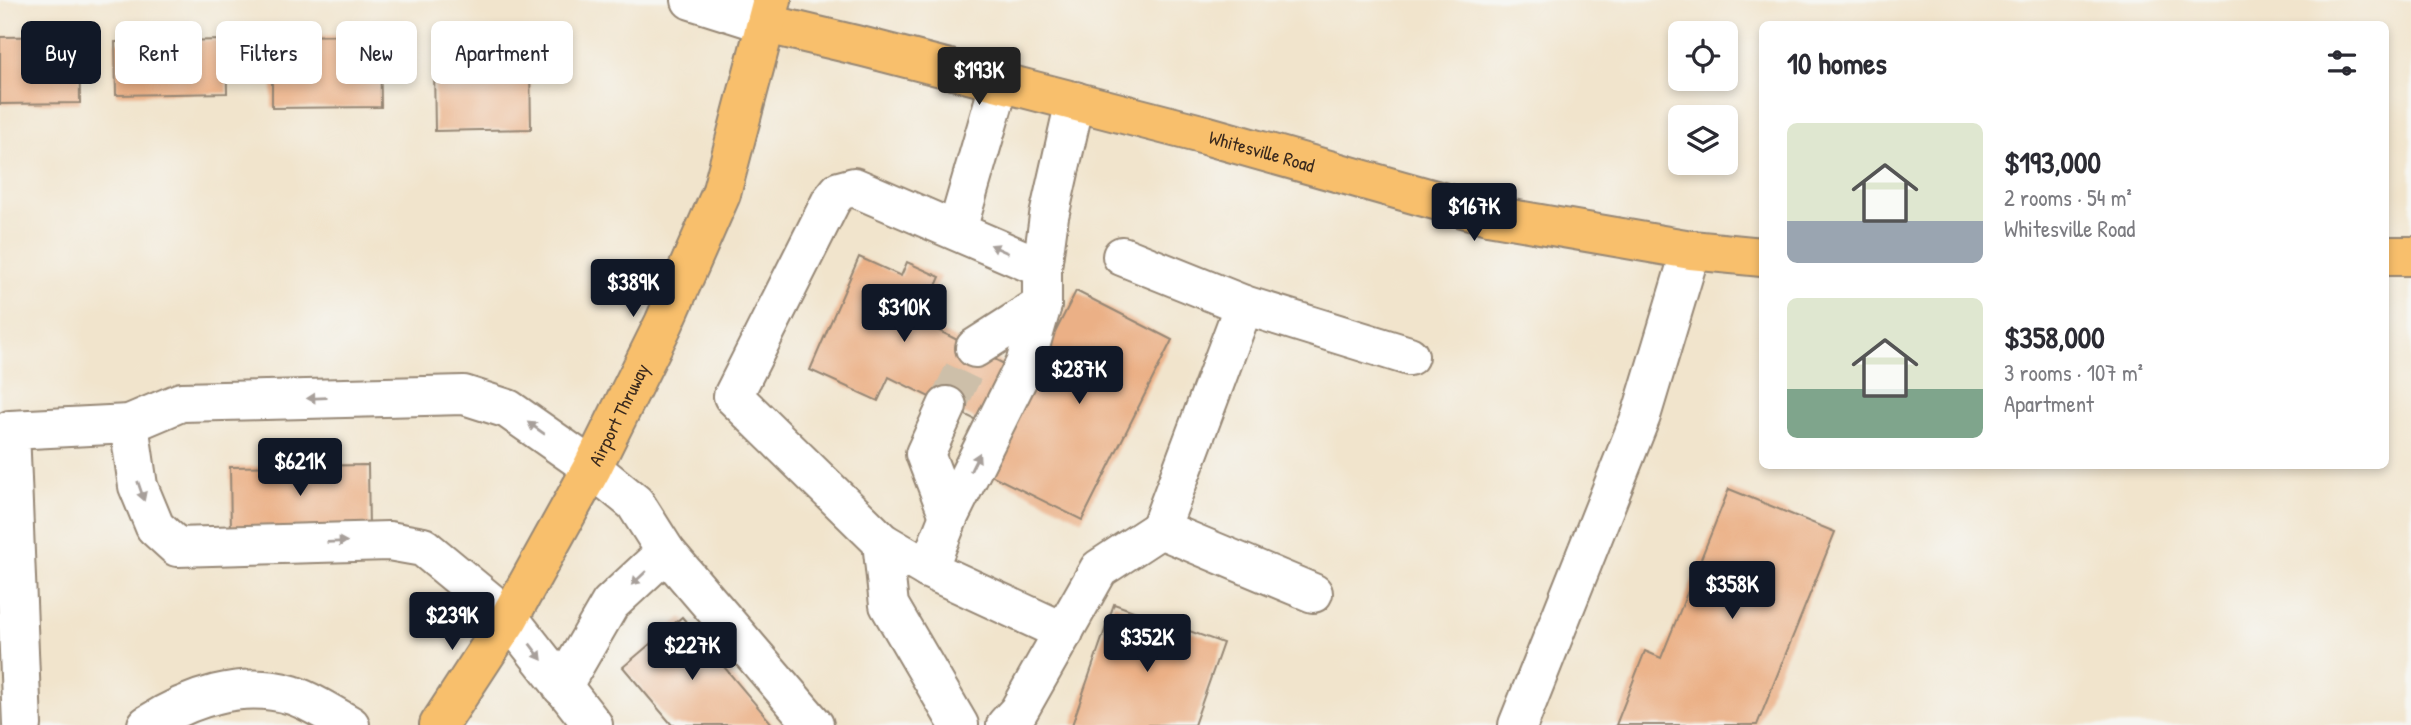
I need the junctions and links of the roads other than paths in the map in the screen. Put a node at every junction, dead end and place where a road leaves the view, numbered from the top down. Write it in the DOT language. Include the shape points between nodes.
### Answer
graph roads {
  1 [pos="691,0"];
  2 [pos="769,12"];
  3 [pos="1000,82"];
  4 [pos="1075,101"];
  5 [pos="957,230"];
  6 [pos="1691,250"];
  7 [pos="1122,256"];
  8 [pos="2389,256"];
  9 [pos="2411,256"];
  10 [pos="1759,257"];
  11 [pos="1041,286"];
  12 [pos="1244,305"];
  13 [pos="975,348"];
  14 [pos="1409,356"];
  15 [pos="947,406"];
  16 [pos="129,424"];
  17 [pos="5,431"];
  18 [pos="592,468"];
  19 [pos="949,516"];
  20 [pos="1160,528"];
  21 [pos="881,542"];
  22 [pos="666,552"];
  23 [pos="928,569"];
  24 [pos="1313,593"];
  25 [pos="509,618"];
  26 [pos="1064,632"];
  27 [pos="562,687"];
  28 [pos="445,723"];
  29 [pos="22,725"];
  30 [pos="147,725"];
  31 [pos="350,725"];
  32 [pos="593,725"];
  33 [pos="814,725"];
  34 [pos="959,725"];
  35 [pos="1006,725"];
  36 [pos="1518,725"];
  1 -- 2 [label="street"];
  2 -- 3 [label="main road, Whitesville Road"];
  2 -- 18 [label="main road, Airport Thruway" via="721,194"];
  3 -- 4 [label="main road, Whitesville Road"];
  3 -- 5 [label="street"];
  4 -- 6 [label="main road, Whitesville Road" via="1488,215"];
  4 -- 11 [label="street" via="1049,216"];
  11 -- 5 [label="street, one-way"];
  5 -- 21 [label="street" via="854,187 839,191 733,396"];
  6 -- 10 [label="main road, Whitesville Road"];
  6 -- 36 [label="street" via="1641,416"];
  7 -- 12 [label="street"];
  8 -- 9 [label="main road"];
  11 -- 13 [label="street"];
  19 -- 11 [label="street, one-way" via="1025,363"];
  12 -- 14 [label="street"];
  12 -- 20 [label="street"];
  15 -- 19 [label="street" via="925,454"];
  16 -- 17 [label="street"];
  18 -- 16 [label="street, one-way" via="508,409 464,395 181,402"];
  16 -- 25 [label="street, one-way" via="138,486 155,527 177,547 389,541 423,547"];
  17 -- 29 [label="street"];
  18 -- 22 [label="street" via="635,503"];
  18 -- 25 [label="main road, Airport Thruway"];
  19 -- 23 [label="street"];
  20 -- 24 [label="street"];
  20 -- 26 [label="street" via="1099,569"];
  21 -- 23 [label="street"];
  21 -- 34 [label="street" via="889,605"];
  22 -- 27 [label="street, one-way" via="610,604"];
  22 -- 33 [label="street"];
  23 -- 26 [label="street"];
  25 -- 27 [label="street, one-way"];
  25 -- 28 [label="main road, Airport Thruway"];
  26 -- 35 [label="street"];
  27 -- 32 [label="street"];
  30 -- 31 [label="street" via="169,711 219,692 268,690 294,695"];
}
